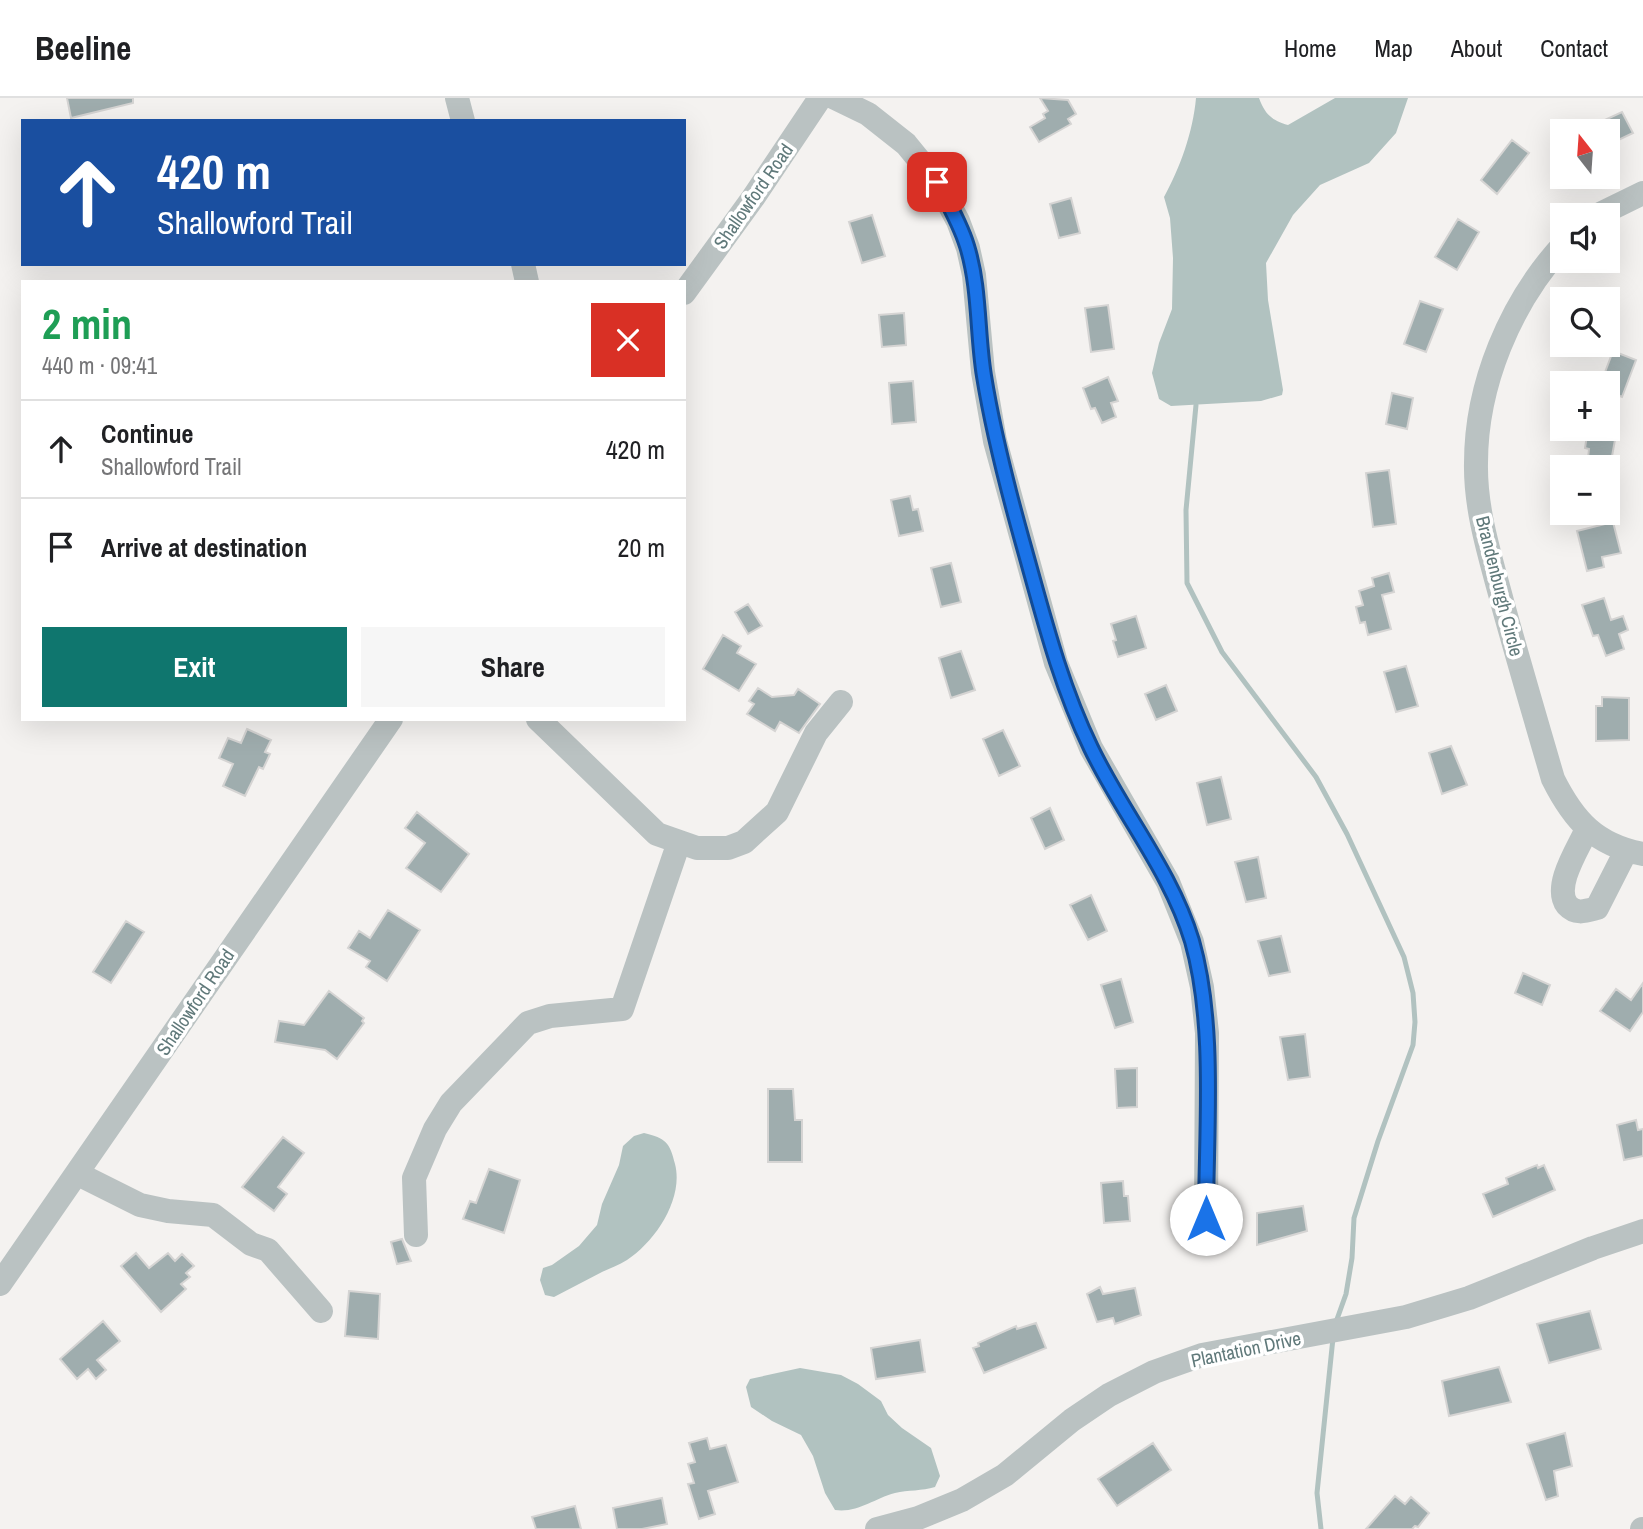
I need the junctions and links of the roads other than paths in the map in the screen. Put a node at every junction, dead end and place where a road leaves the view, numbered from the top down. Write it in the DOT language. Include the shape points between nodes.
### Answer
graph roads {
  1 [pos="457,98"];
  2 [pos="820,98"];
  3 [pos="835,98"];
  4 [pos="462,119"];
  5 [pos="1643,194"];
  6 [pos="1620,205"];
  7 [pos="1550,261"];
  8 [pos="686,290"];
  9 [pos="841,702"];
  10 [pos="390,721"];
  11 [pos="540,721"];
  12 [pos="1587,829"];
  13 [pos="679,842"];
  14 [pos="1634,853"];
  15 [pos="78,1174"];
  16 [pos="1206,1219"];
  17 [pos="1643,1231"];
  18 [pos="416,1235"];
  19 [pos="0,1284"];
  20 [pos="321,1311"];
  21 [pos="877,1529"];
  1 -- 4 [label="street"];
  2 -- 8 [label="street, Shallowford Road"];
  3 -- 16 [label="street" via="867,114 906,144 937,182 961,229 974,275 995,441 1056,663 1091,748 1168,883 1192,942 1207,1033"];
  5 -- 6 [label="street"];
  7 -- 12 [label="street, Brandenburgh Circle" via="1517,310 1494,363 1481,408 1475,466 1487,547 1553,779 1567,807"];
  9 -- 13 [label="street" via="816,733 777,812 744,842 728,848 697,848"];
  10 -- 15 [label="street, Shallowford Road"];
  11 -- 13 [label="street" via="657,834"];
  12 -- 14 [label="street, Brandenburgh Circle"];
  12 -- 14 [label="street" via="1561,886 1562,898 1571,909 1583,913 1597,908"];
  13 -- 18 [label="street" via="622,1009 550,1016 528,1023 452,1103 414,1178"];
  15 -- 19 [label="street, Shallowford Road"];
  15 -- 20 [label="street" via="140,1205 213,1215 251,1244 268,1250"];
  17 -- 21 [label="street, Plantation Drive" via="1406,1317 1202,1355 1154,1372 1109,1395 1005,1475 962,1500"];
}
